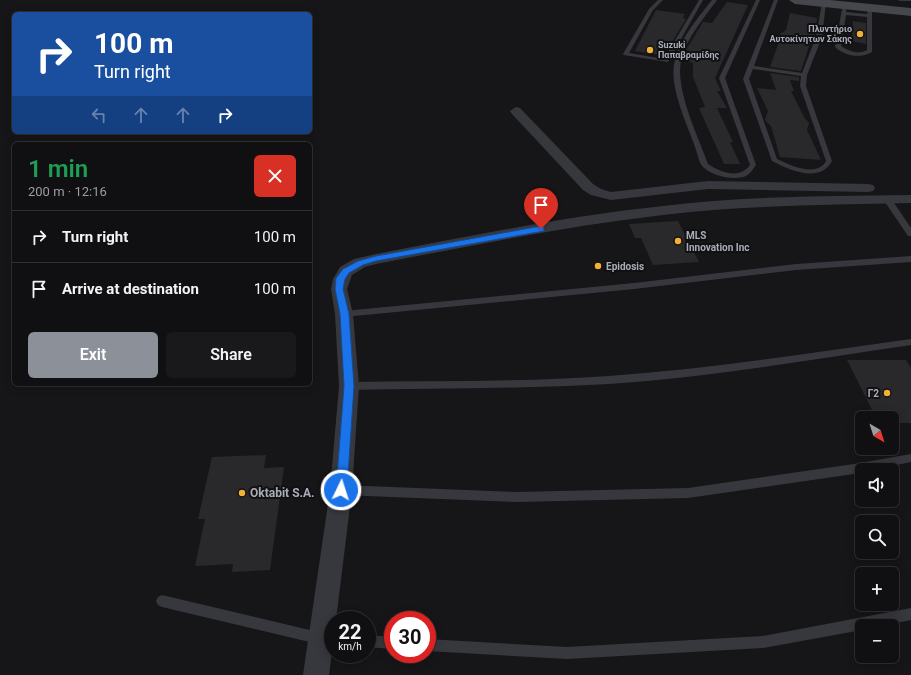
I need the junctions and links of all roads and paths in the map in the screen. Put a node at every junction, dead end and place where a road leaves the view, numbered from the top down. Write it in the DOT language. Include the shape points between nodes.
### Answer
graph roads {
  1 [pos="661,0"];
  2 [pos="701,0"];
  3 [pos="715,0"];
  4 [pos="758,0"];
  5 [pos="776,0"];
  6 [pos="794,0"];
  7 [pos="900,0"];
  8 [pos="911,0"];
  9 [pos="824,3"];
  10 [pos="845,9"];
  11 [pos="869,12"];
  12 [pos="911,12"];
  13 [pos="751,67"];
  14 [pos="804,75"];
  15 [pos="516,111"];
  16 [pos="911,189"];
  17 [pos="887,199"];
  18 [pos="911,199"];
  19 [pos="911,234"];
  20 [pos="911,259"];
  21 [pos="344,314"];
  22 [pos="911,342"];
  23 [pos="349,386"];
  24 [pos="911,458"];
  25 [pos="341,490"];
  26 [pos="162,601"];
  27 [pos="330,611"];
  28 [pos="911,614"];
  29 [pos="324,638"];
  30 [pos="436,646"];
  31 [pos="324,651"];
  32 [pos="316,675"];
  1 -- 2 [label="lane" via="651,9 626,54 628,56 666,61"];
  3 -- 4 [label="lane" via="687,40 678,65 678,82 705,165 721,174 735,175 751,171 753,165 722,78"];
  5 -- 13 [label="lane"];
  6 -- 9 [label="main road"];
  7 -- 8 [label="lane"];
  9 -- 10 [label="main road"];
  9 -- 14 [label="lane" via="819,37"];
  10 -- 11 [label="main road"];
  10 -- 11 [label="lane" via="838,47 855,54 870,51"];
  11 -- 12 [label="main road"];
  13 -- 14 [label="lane"];
  13 -- 14 [label="lane" via="746,79 774,160 792,168 812,171 826,167 829,161 803,86"];
  15 -- 16 [label="street" via="588,187 610,196 708,185"];
  17 -- 18 [label="street"];
  17 -- 19 [label="lane"];
  17 -- 21 [label="street" via="798,201 657,211 601,218 376,259 360,263 346,271 341,278 339,289"];
  20 -- 21 [label="lane" via="796,267 634,286"];
  21 -- 23 [label="street"];
  22 -- 23 [label="lane" via="719,370 644,377 573,382"];
  23 -- 25 [label="street"];
  24 -- 25 [label="lane" via="854,469 688,493 517,497"];
  25 -- 27 [label="street"];
  26 -- 29 [label="lane"];
  28 -- 30 [label="lane" via="763,642 567,653"];
  31 -- 32 [label="street"];
}
